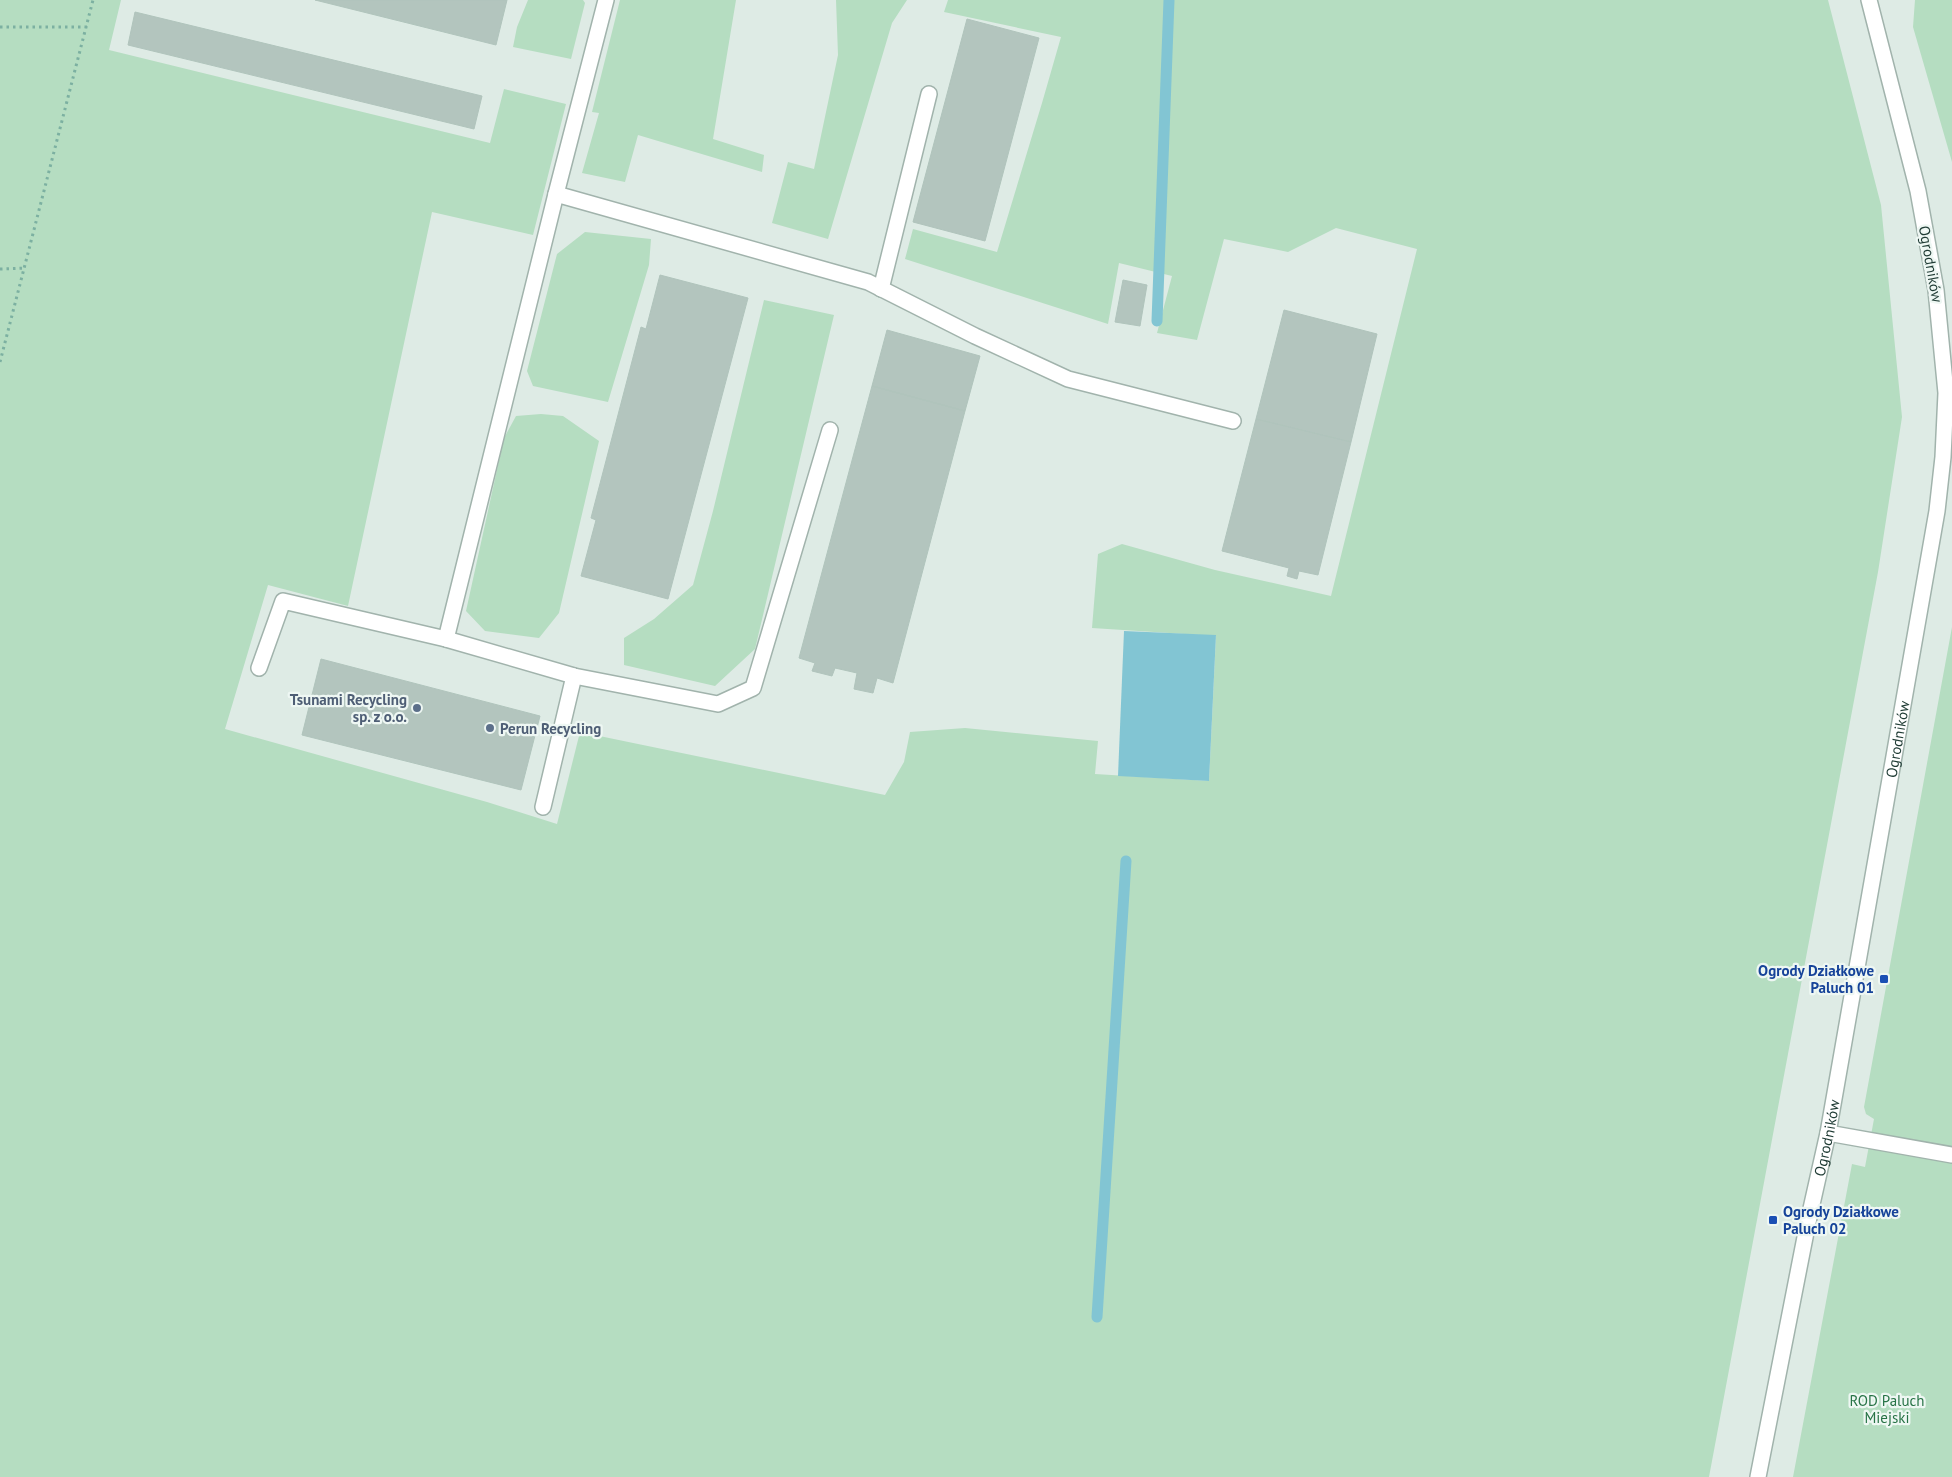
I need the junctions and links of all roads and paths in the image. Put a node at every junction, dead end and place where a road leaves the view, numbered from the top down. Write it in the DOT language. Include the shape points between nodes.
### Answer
graph roads {
  1 [pos="93,0"];
  2 [pos="606,0"];
  3 [pos="1869,0"];
  4 [pos="0,27"];
  5 [pos="86,27"];
  6 [pos="929,94"];
  7 [pos="556,194"];
  8 [pos="0,268"];
  9 [pos="26,268"];
  10 [pos="881,288"];
  11 [pos="0,362"];
  12 [pos="1233,421"];
  13 [pos="830,430"];
  14 [pos="446,638"];
  15 [pos="260,668"];
  16 [pos="574,676"];
  17 [pos="543,807"];
  18 [pos="1828,1133"];
  19 [pos="1952,1155"];
  20 [pos="1758,1477"];
  1 -- 5 [label="path"];
  2 -- 7 [label="street"];
  3 -- 18 [label="street, Ogrodników" via="1918,191 1936,290 1946,393 1937,511"];
  4 -- 5 [label="path"];
  5 -- 9 [label="path"];
  6 -- 10 [label="street"];
  7 -- 10 [label="street"];
  7 -- 14 [label="street"];
  8 -- 9 [label="path"];
  9 -- 11 [label="path"];
  10 -- 12 [label="street" via="1068,379"];
  13 -- 16 [label="street" via="753,688 718,704"];
  14 -- 15 [label="street" via="283,601"];
  14 -- 16 [label="street"];
  16 -- 17 [label="street"];
  18 -- 19 [label="street"];
  18 -- 20 [label="street, Ogrodników"];
}
